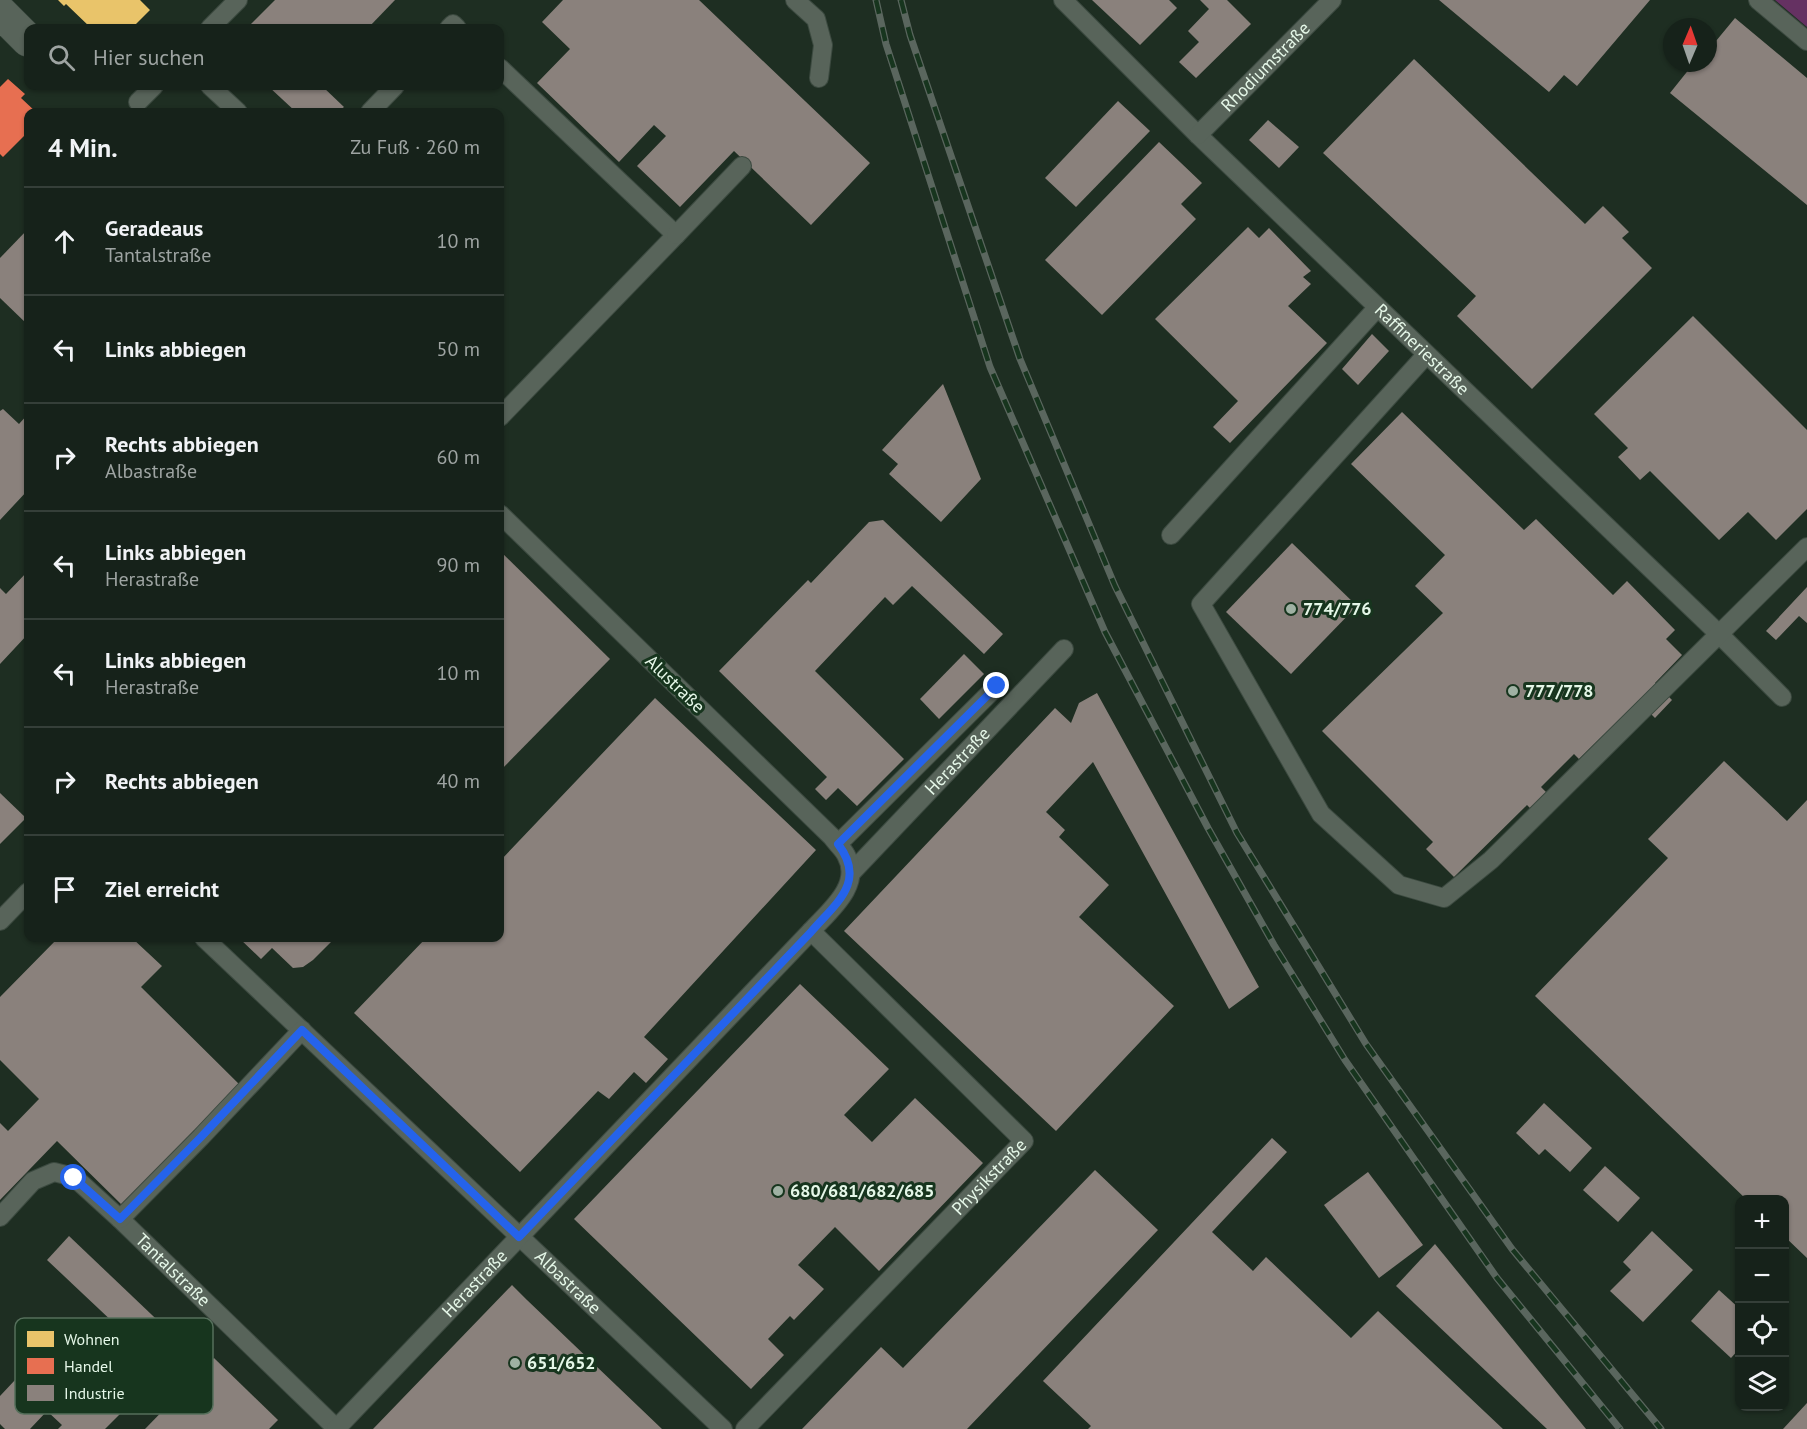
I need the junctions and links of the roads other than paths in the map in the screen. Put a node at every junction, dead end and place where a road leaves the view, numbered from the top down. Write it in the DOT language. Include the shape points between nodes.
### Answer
graph roads {
  1 [pos="238,0"];
  2 [pos="795,0"];
  3 [pos="1064,0"];
  4 [pos="1332,0"];
  5 [pos="1758,0"];
  6 [pos="0,12"];
  7 [pos="214,24"];
  8 [pos="24,36"];
  9 [pos="1807,41"];
  10 [pos="504,72"];
  11 [pos="819,78"];
  12 [pos="150,90"];
  13 [pos="214,90"];
  14 [pos="391,90"];
  15 [pos="138,102"];
  16 [pos="234,108"];
  17 [pos="374,108"];
  18 [pos="1198,135"];
  19 [pos="741,166"];
  20 [pos="676,235"];
  21 [pos="1377,308"];
  22 [pos="1426,355"];
  23 [pos="504,413"];
  24 [pos="504,518"];
  25 [pos="1171,535"];
  26 [pos="1807,547"];
  27 [pos="1719,634"];
  28 [pos="1064,650"];
  29 [pos="997,686"];
  30 [pos="1782,697"];
  31 [pos="845,857"];
  32 [pos="24,896"];
  33 [pos="0,921"];
  34 [pos="811,932"];
  35 [pos="208,942"];
  36 [pos="302,1030"];
  37 [pos="0,1216"];
  38 [pos="120,1219"];
  39 [pos="519,1237"];
  40 [pos="337,1429"];
  41 [pos="723,1429"];
  42 [pos="745,1429"];
  1 -- 7 [label="lane"];
  2 -- 11 [label="lane" via="816,19 823,45"];
  3 -- 18 [label="lane, Raffineriestraße"];
  4 -- 18 [label="lane, Rhodiumstraße"];
  5 -- 9 [label="lane"];
  6 -- 8 [label="street"];
  10 -- 20 [label="lane"];
  12 -- 15 [label="lane"];
  13 -- 16 [label="lane"];
  14 -- 17 [label="lane"];
  18 -- 21 [label="lane, Raffineriestraße"];
  19 -- 20 [label="lane"];
  20 -- 23 [label="lane"];
  21 -- 22 [label="lane, Raffineriestraße"];
  21 -- 25 [label="lane"];
  22 -- 27 [label="lane, Raffineriestraße"];
  22 -- 27 [label="lane" via="1201,603 1321,814 1399,885 1444,898 1491,860"];
  24 -- 31 [label="lane, Alustraße"];
  26 -- 27 [label="lane"];
  27 -- 30 [label="lane, Raffineriestraße"];
  28 -- 31 [label="lane, Herastraße"];
  29 -- 31 [label="lane"];
  31 -- 34 [label="lane, Herastraße" via="847,890"];
  32 -- 33 [label="lane"];
  34 -- 39 [label="lane, Herastraße"];
  34 -- 42 [label="lane, Physikstraße" via="1024,1141"];
  35 -- 36 [label="lane, Albastraße"];
  36 -- 38 [label="lane"];
  36 -- 39 [label="lane, Albastraße"];
  37 -- 38 [label="lane, Tantalstraße" via="33,1181 54,1172 74,1178"];
  38 -- 40 [label="lane, Tantalstraße"];
  39 -- 40 [label="lane, Herastraße"];
  39 -- 41 [label="lane, Albastraße"];
}
